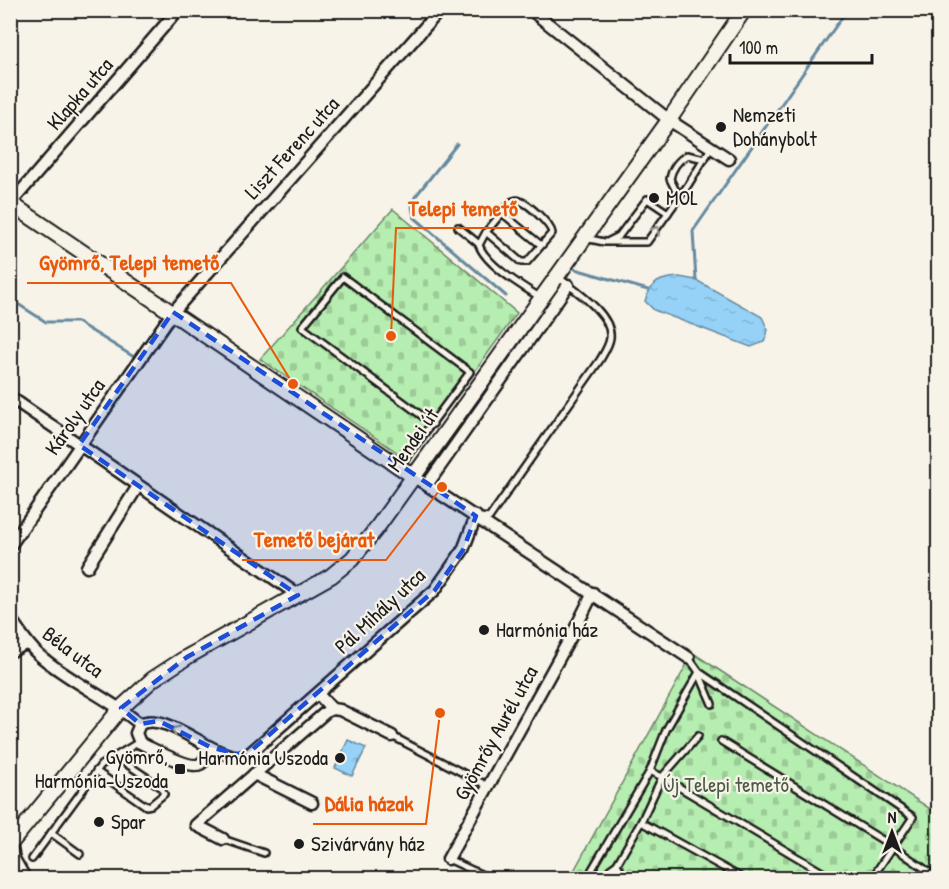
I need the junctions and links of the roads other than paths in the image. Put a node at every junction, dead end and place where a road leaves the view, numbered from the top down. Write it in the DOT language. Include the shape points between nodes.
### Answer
graph roads {
  1 [pos="178,10"];
  2 [pos="440,10"];
  3 [pos="531,10"];
  4 [pos="744,10"];
  5 [pos="669,120"];
  6 [pos="711,147"];
  7 [pos="705,159"];
  8 [pos="729,159"];
  9 [pos="679,197"];
  10 [pos="11,203"];
  11 [pos="502,213"];
  12 [pos="668,213"];
  13 [pos="458,227"];
  14 [pos="486,232"];
  15 [pos="584,238"];
  16 [pos="604,242"];
  17 [pos="479,244"];
  18 [pos="541,246"];
  19 [pos="556,276"];
  20 [pos="568,285"];
  21 [pos="541,298"];
  22 [pos="173,312"];
  23 [pos="10,397"];
  24 [pos="433,424"];
  25 [pos="79,445"];
  26 [pos="400,466"];
  27 [pos="413,476"];
  28 [pos="427,484"];
  29 [pos="138,486"];
  30 [pos="508,490"];
  31 [pos="516,495"];
  32 [pos="476,516"];
  33 [pos="10,546"];
  34 [pos="87,567"];
  35 [pos="593,593"];
  36 [pos="298,595"];
  37 [pos="10,618"];
  38 [pos="27,643"];
  39 [pos="10,652"];
  40 [pos="690,658"];
  41 [pos="699,672"];
  42 [pos="318,694"];
  43 [pos="712,704"];
  44 [pos="120,708"];
  45 [pos="332,709"];
  46 [pos="140,724"];
  47 [pos="392,736"];
  48 [pos="698,736"];
  49 [pos="139,741"];
  50 [pos="721,741"];
  51 [pos="262,743"];
  52 [pos="210,747"];
  53 [pos="116,756"];
  54 [pos="275,756"];
  55 [pos="96,771"];
  56 [pos="650,771"];
  57 [pos="254,774"];
  58 [pos="662,777"];
  59 [pos="488,786"];
  60 [pos="312,803"];
  61 [pos="641,822"];
  62 [pos="51,833"];
  63 [pos="223,839"];
  64 [pos="11,844"];
  65 [pos="892,846"];
  66 [pos="80,854"];
  67 [pos="264,854"];
  68 [pos="32,859"];
  69 [pos="448,859"];
  70 [pos="617,864"];
  71 [pos="939,878"];
  72 [pos="25,879"];
  73 [pos="489,879"];
  74 [pos="587,879"];
  75 [pos="605,879"];
  76 [pos="632,879"];
  77 [pos="742,879"];
  78 [pos="832,879"];
  79 [pos="872,879"];
  1 -- 10 [label="street, Klapka utca"];
  2 -- 22 [label="street, Liszt Ferenc utca"];
  3 -- 5 [label="street"];
  4 -- 5 [label="main road, Mendei út"];
  5 -- 6 [label="street"];
  5 -- 15 [label="main road, Mendei út"];
  6 -- 7 [label="lane"];
  6 -- 8 [label="street"];
  7 -- 9 [label="lane"];
  7 -- 9 [label="lane" via="687,155 680,159 670,179"];
  9 -- 12 [label="lane"];
  10 -- 22 [label="main road"];
  11 -- 14 [label="lane"];
  11 -- 18 [label="lane"];
  11 -- 18 [label="lane" via="511,202 522,201 552,229"];
  16 -- 12 [label="lane, one-way" via="645,244"];
  12 -- 16 [label="lane" via="647,199 619,236"];
  13 -- 17 [label="lane"];
  14 -- 17 [label="lane"];
  14 -- 18 [label="lane" via="521,262 527,262"];
  15 -- 16 [label="lane"];
  15 -- 19 [label="main road, Mendei út"];
  17 -- 21 [label="lane" via="486,257"];
  19 -- 20 [label="lane"];
  19 -- 21 [label="main road, Mendei út"];
  20 -- 28 [label="street, Mendei út"];
  20 -- 30 [label="lane" via="604,317 609,342"];
  21 -- 27 [label="main road, Mendei út"];
  22 -- 25 [label="street, Károly utca"];
  22 -- 26 [label="main road"];
  23 -- 25 [label="street"];
  24 -- 24 [label="lane" via="302,327 343,278 470,372"];
  24 -- 26 [label="lane"];
  25 -- 29 [label="street"];
  25 -- 33 [label="street, Károly utca"];
  26 -- 27 [label="main road"];
  27 -- 28 [label="street"];
  27 -- 36 [label="main road, Mendei út" via="352,559"];
  28 -- 32 [label="street"];
  29 -- 34 [label="street"];
  29 -- 36 [label="street"];
  30 -- 31 [label="lane"];
  30 -- 32 [label="lane" via="489,518"];
  32 -- 35 [label="street"];
  32 -- 42 [label="street, Pál Mihály utca" via="463,550 435,590"];
  35 -- 40 [label="street"];
  35 -- 59 [label="street, Gyömrőy Aurél utca"];
  36 -- 44 [label="main road, Mendei út" via="187,657 153,679"];
  37 -- 38 [label="street, Béla utca"];
  38 -- 39 [label="street"];
  38 -- 44 [label="street, Béla utca" via="38,655"];
  40 -- 41 [label="lane"];
  41 -- 43 [label="lane"];
  41 -- 56 [label="lane" via="666,730"];
  41 -- 65 [label="lane" via="913,817"];
  42 -- 45 [label="street"];
  42 -- 51 [label="street, Pál Mihály utca"];
  44 -- 46 [label="street, Béla utca"];
  44 -- 64 [label="main road, Mendei út"];
  45 -- 47 [label="street"];
  45 -- 54 [label="street"];
  46 -- 49 [label="street" via="136,733"];
  52 -- 46 [label="street, one-way" via="159,721"];
  47 -- 59 [label="lane"];
  48 -- 58 [label="lane"];
  49 -- 52 [label="street" via="189,765 203,762"];
  49 -- 53 [label="lane"];
  50 -- 65 [label="lane"];
  51 -- 52 [label="street, Pál Mihály utca" via="245,756"];
  51 -- 54 [label="street"];
  53 -- 55 [label="lane"];
  53 -- 55 [label="lane" via="161,787 164,794 146,806"];
  54 -- 57 [label="street"];
  55 -- 62 [label="lane"];
  56 -- 58 [label="lane"];
  56 -- 74 [label="lane"];
  57 -- 60 [label="street"];
  57 -- 63 [label="street" via="196,825"];
  58 -- 61 [label="lane"];
  58 -- 78 [label="lane"];
  59 -- 69 [label="street, Gyömrőy Aurél utca"];
  61 -- 70 [label="lane"];
  61 -- 77 [label="lane"];
  62 -- 66 [label="lane"];
  62 -- 68 [label="lane"];
  63 -- 67 [label="lane"];
  64 -- 72 [label="street"];
  65 -- 71 [label="lane"];
  65 -- 79 [label="lane"];
  69 -- 73 [label="lane"];
  70 -- 75 [label="lane"];
  70 -- 76 [label="lane"];
}
